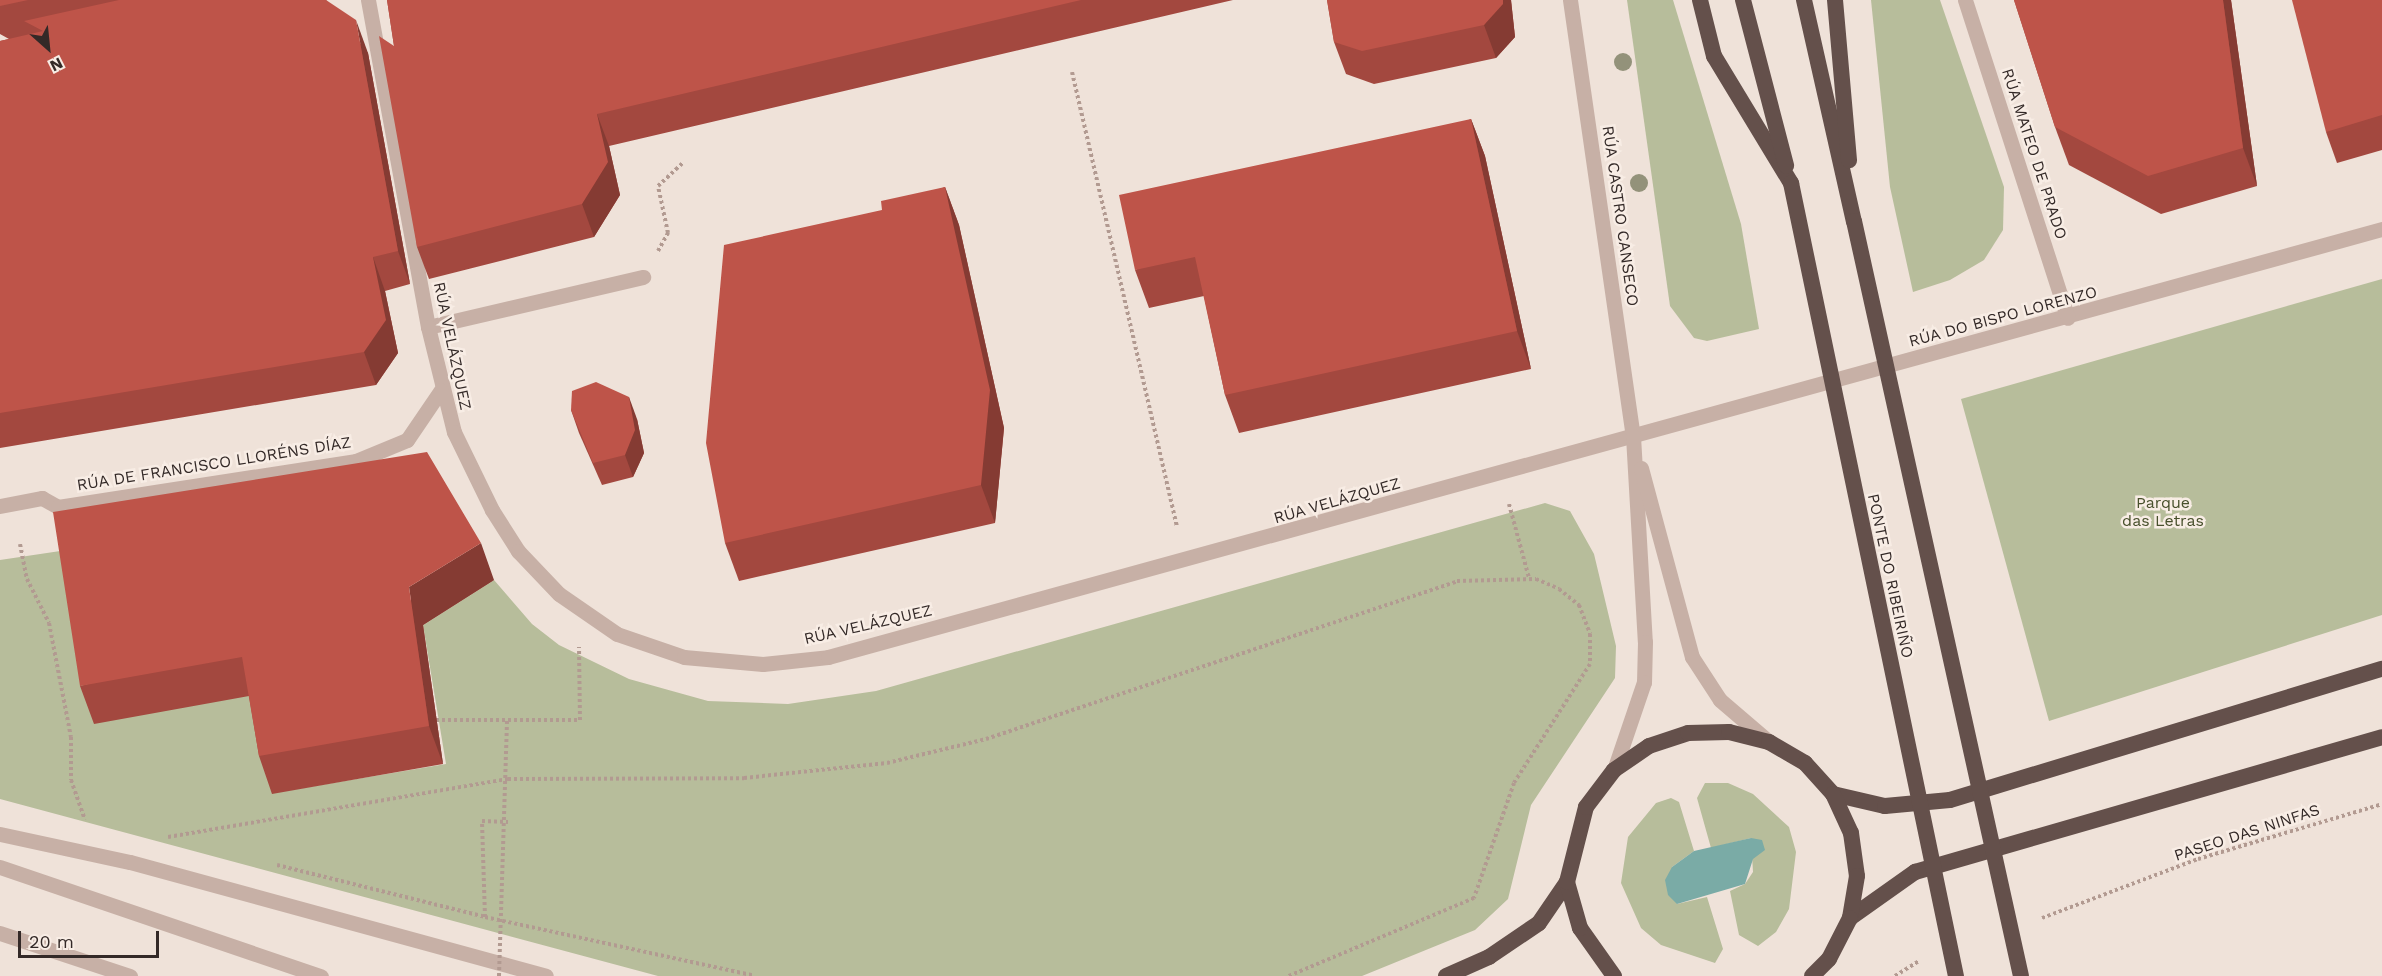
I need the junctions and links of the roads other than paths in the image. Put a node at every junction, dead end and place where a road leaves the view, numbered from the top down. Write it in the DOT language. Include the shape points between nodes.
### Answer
graph roads {
  1 [pos="369,0"];
  2 [pos="1570,0"];
  3 [pos="1700,0"];
  4 [pos="1743,0"];
  5 [pos="1804,0"];
  6 [pos="1835,0"];
  7 [pos="1965,0"];
  8 [pos="1791,183"];
  9 [pos="1854,221"];
  10 [pos="2382,229"];
  11 [pos="643,277"];
  12 [pos="2068,318"];
  13 [pos="428,327"];
  14 [pos="441,390"];
  15 [pos="1633,436"];
  16 [pos="0,506"];
  17 [pos="2382,669"];
  18 [pos="2382,737"];
  19 [pos="1769,742"];
  20 [pos="1614,770"];
  21 [pos="1833,794"];
  22 [pos="0,834"];
  23 [pos="0,867"];
  24 [pos="1567,882"];
  25 [pos="1850,918"];
  26 [pos="0,933"];
  27 [pos="130,976"];
  28 [pos="321,976"];
  29 [pos="546,976"];
  30 [pos="1446,976"];
  31 [pos="1614,976"];
  32 [pos="1812,976"];
  33 [pos="1956,976"];
  34 [pos="2021,976"];
  1 -- 13 [label="street, RÚA VELÁZQUEZ"];
  2 -- 15 [label="street, RÚA CASTRO CANSECO"];
  3 -- 8 [label="highway" via="1714,56"];
  4 -- 8 [label="highway, PONTE DO RIBEIRIÑO"];
  5 -- 9 [label="highway"];
  6 -- 9 [label="highway"];
  7 -- 12 [label="street, RÚA MATEO DE PRADO"];
  8 -- 33 [label="highway, PONTE DO RIBEIRIÑO, bridge"];
  9 -- 34 [label="highway, bridge"];
  10 -- 12 [label="street, RÚA DO BISPO LORENZO"];
  11 -- 13 [label="street"];
  12 -- 15 [label="street, RÚA DO BISPO LORENZO"];
  13 -- 14 [label="street, RÚA VELÁZQUEZ"];
  14 -- 15 [label="street, RÚA VELÁZQUEZ" via="454,432 518,550 579,613 617,634 684,657 763,664 828,657 1185,563"];
  14 -- 16 [label="street, RÚA DE FRANCISCO LLORÉNS DÍAZ" via="406,440 356,461 58,507 42,498"];
  15 -- 19 [label="street, RÚA CASTRO CANSECO" via="1692,657 1720,700"];
  15 -- 20 [label="street, RÚA CASTRO CANSECO" via="1644,682"];
  17 -- 21 [label="highway" via="1950,800 1885,806"];
  18 -- 25 [label="highway" via="1915,872"];
  19 -- 20 [label="highway" via="1729,732 1688,733 1649,746"];
  19 -- 21 [label="highway" via="1804,763"];
  20 -- 24 [label="highway" via="1586,807"];
  21 -- 25 [label="highway" via="1851,833 1857,876"];
  22 -- 29 [label="street" via="130,862"];
  23 -- 28 [label="street"];
  24 -- 30 [label="highway" via="1539,923 1489,957"];
  24 -- 31 [label="highway" via="1580,928"];
  25 -- 32 [label="highway" via="1829,959"];
  26 -- 27 [label="street"];
}
